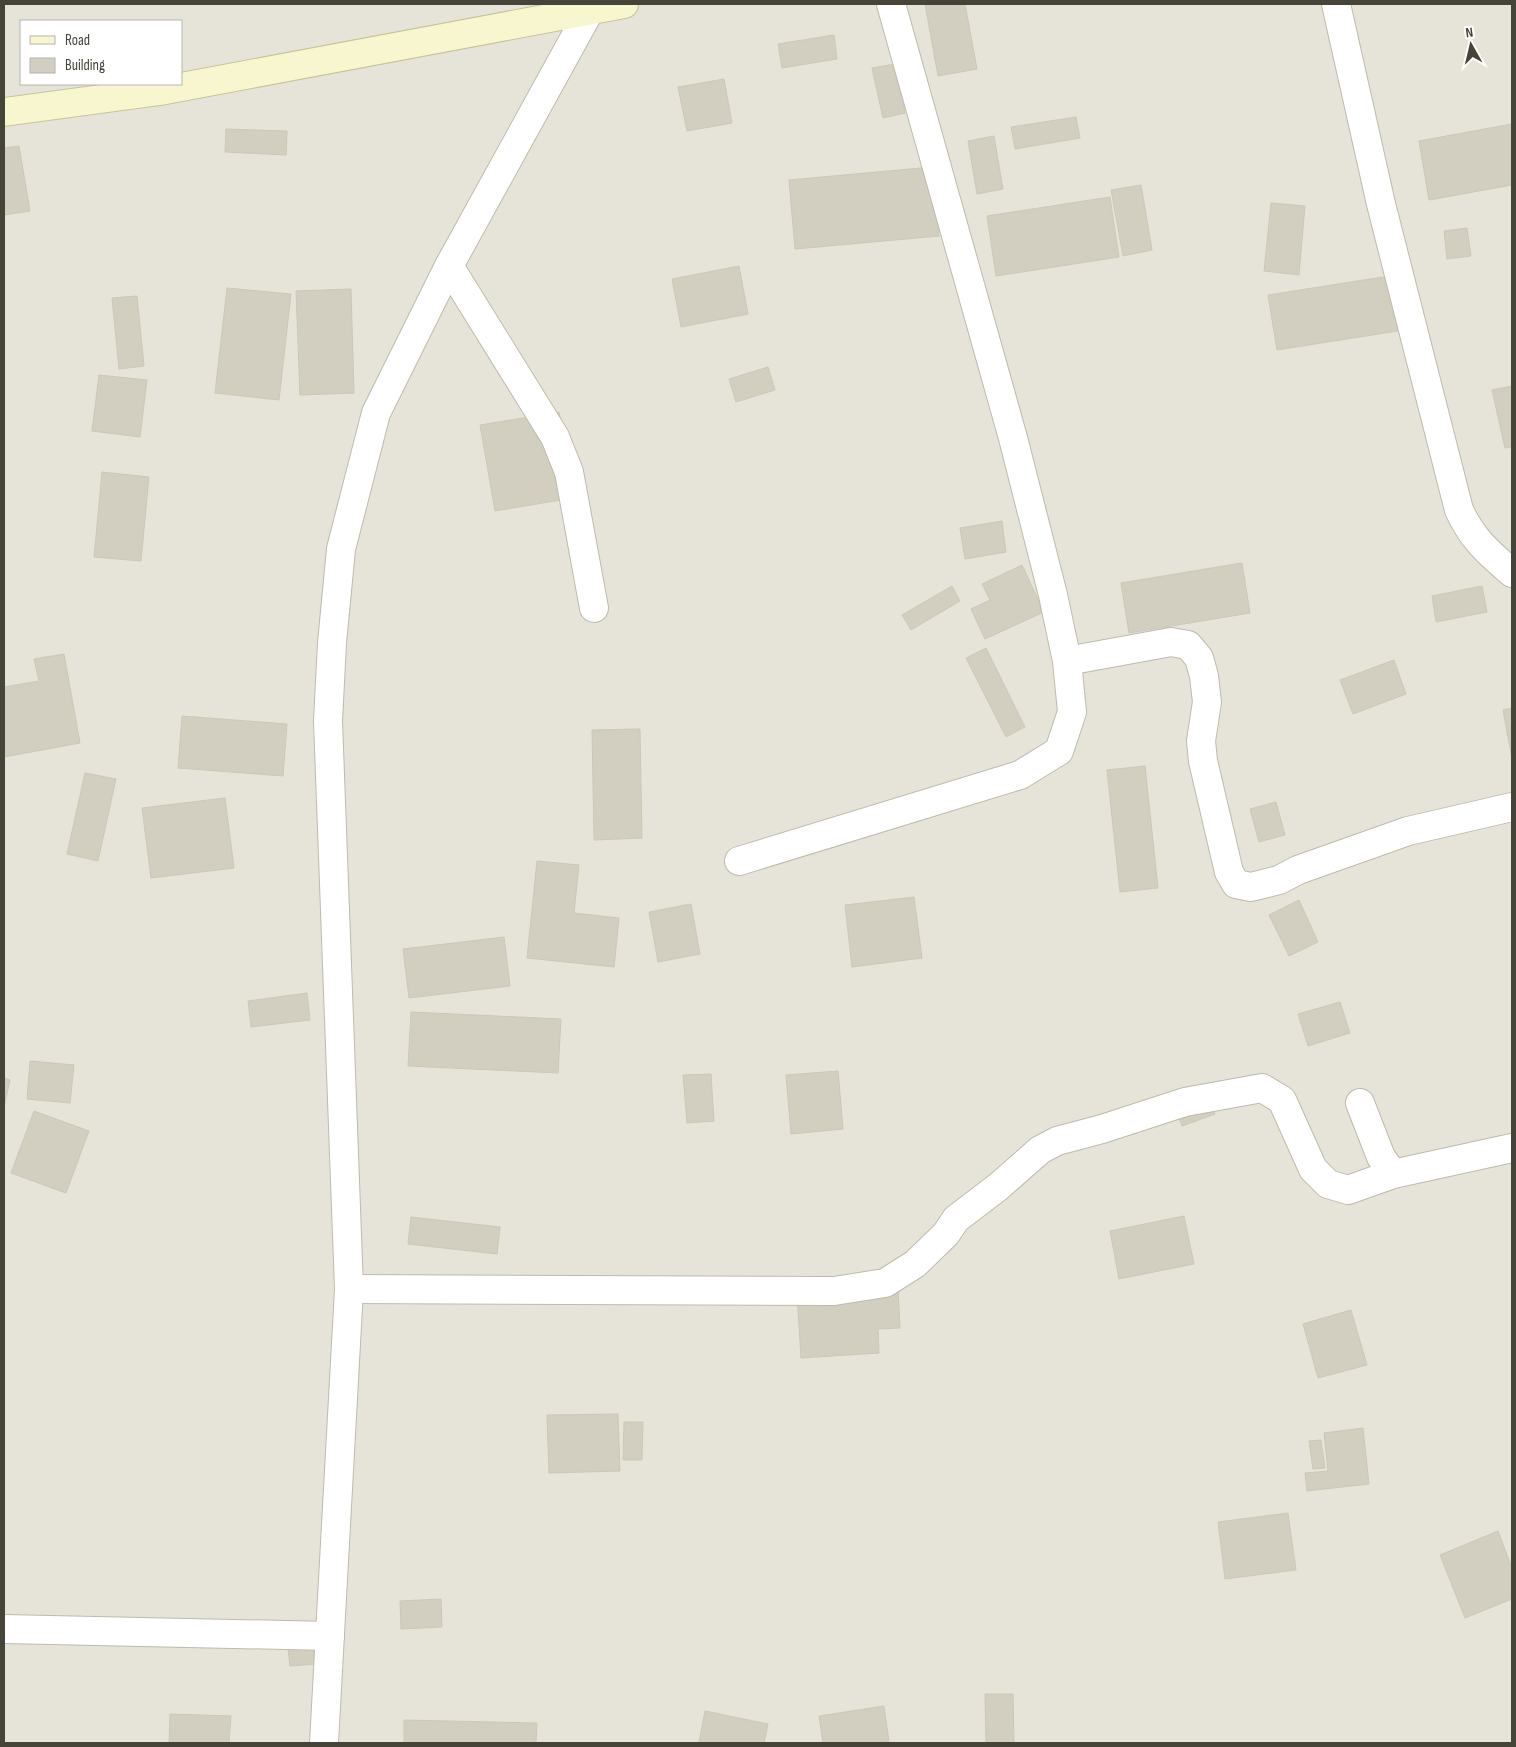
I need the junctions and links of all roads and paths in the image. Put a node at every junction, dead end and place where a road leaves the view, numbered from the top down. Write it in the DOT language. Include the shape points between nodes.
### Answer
graph roads {
  1 [pos="624,4"];
  2 [pos="890,4"];
  3 [pos="1336,4"];
  4 [pos="588,7"];
  5 [pos="4,112"];
  6 [pos="449,266"];
  7 [pos="1512,573"];
  8 [pos="594,608"];
  9 [pos="1067,661"];
  10 [pos="1512,807"];
  11 [pos="739,861"];
  12 [pos="1360,1103"];
  13 [pos="1512,1148"];
  14 [pos="1392,1174"];
  15 [pos="349,1289"];
  16 [pos="4,1630"];
  17 [pos="330,1636"];
  18 [pos="324,1743"];
  1 -- 4 [label="main road"];
  2 -- 9 [label="street" via="1013,438"];
  3 -- 7 [label="street" via="1381,204 1459,510 1481,546"];
  4 -- 5 [label="main road" via="160,90"];
  4 -- 6 [label="street"];
  6 -- 8 [label="street" via="554,437 569,472"];
  6 -- 15 [label="street" via="376,413 341,549 328,720"];
  9 -- 10 [label="street" via="1171,642 1188,646 1199,658 1207,702 1201,741 1203,761 1228,872 1236,884 1251,888 1408,831"];
  9 -- 11 [label="street" via="1072,712 1058,751 1020,775"];
  12 -- 14 [label="street" via="1381,1157"];
  13 -- 14 [label="street"];
  14 -- 15 [label="street" via="1348,1190 1328,1184 1313,1169 1282,1100 1262,1088 1185,1102 1057,1141 1040,1150 956,1220 916,1264 885,1283 834,1291"];
  15 -- 17 [label="street"];
  16 -- 17 [label="street"];
  17 -- 18 [label="street"];
}
